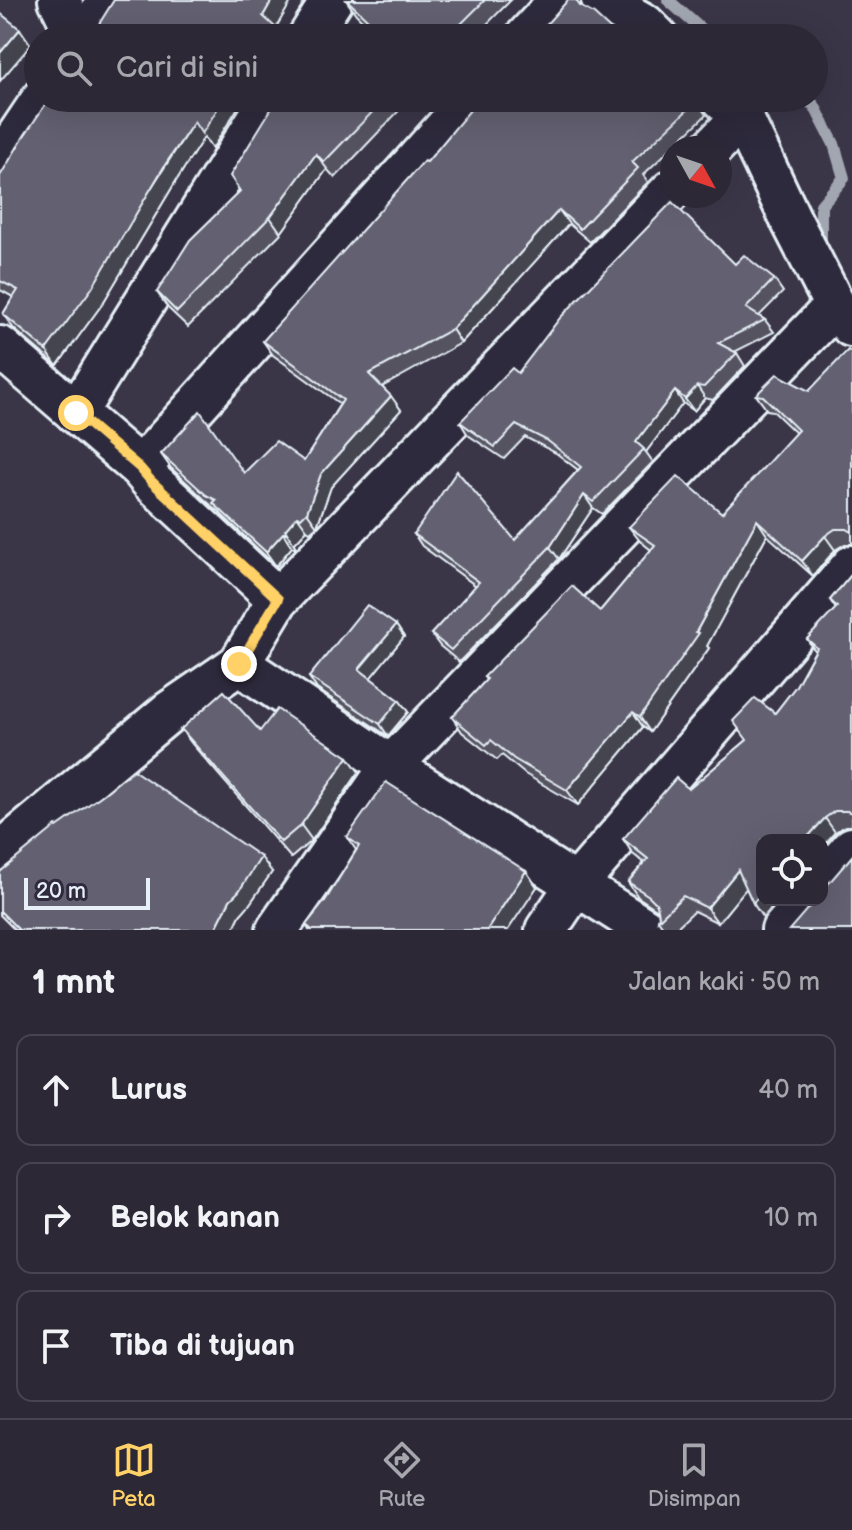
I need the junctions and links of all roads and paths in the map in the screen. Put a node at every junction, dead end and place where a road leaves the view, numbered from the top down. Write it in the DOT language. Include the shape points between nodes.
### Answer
graph roads {
  1 [pos="59,0"];
  2 [pos="109,0"];
  3 [pos="332,0"];
  4 [pos="560,0"];
  5 [pos="602,0"];
  6 [pos="73,24"];
  7 [pos="91,24"];
  8 [pos="317,24"];
  9 [pos="538,24"];
  10 [pos="644,24"];
  11 [pos="34,112"];
  12 [pos="262,112"];
  13 [pos="459,112"];
  14 [pos="730,112"];
  15 [pos="735,112"];
  16 [pos="718,136"];
  17 [pos="0,162"];
  18 [pos="660,202"];
  19 [pos="843,317"];
  20 [pos="0,347"];
  21 [pos="76,413"];
  22 [pos="140,468"];
  23 [pos="852,566"];
  24 [pos="278,599"];
  25 [pos="239,664"];
  26 [pos="391,766"];
  27 [pos="852,848"];
  28 [pos="0,853"];
  29 [pos="828,876"];
  30 [pos="577,884"];
  31 [pos="803,906"];
  32 [pos="277,930"];
  33 [pos="546,930"];
  34 [pos="647,930"];
  35 [pos="782,930"];
  1 -- 6 [label="street"];
  2 -- 7 [label="street"];
  3 -- 8 [label="street"];
  4 -- 9 [label="street"];
  5 -- 10 [label="street"];
  11 -- 17 [label="street"];
  12 -- 21 [label="street"];
  13 -- 22 [label="street"];
  14 -- 16 [label="street"];
  15 -- 19 [label="street"];
  18 -- 24 [label="street"];
  19 -- 26 [label="street"];
  20 -- 21 [label="street"];
  21 -- 22 [label="street"];
  22 -- 24 [label="street"];
  23 -- 30 [label="street"];
  24 -- 25 [label="street"];
  25 -- 26 [label="street"];
  25 -- 28 [label="street" via="169,712"];
  26 -- 30 [label="street"];
  26 -- 32 [label="street"];
  27 -- 29 [label="street"];
  30 -- 33 [label="street"];
  30 -- 34 [label="street"];
  31 -- 35 [label="street"];
}
